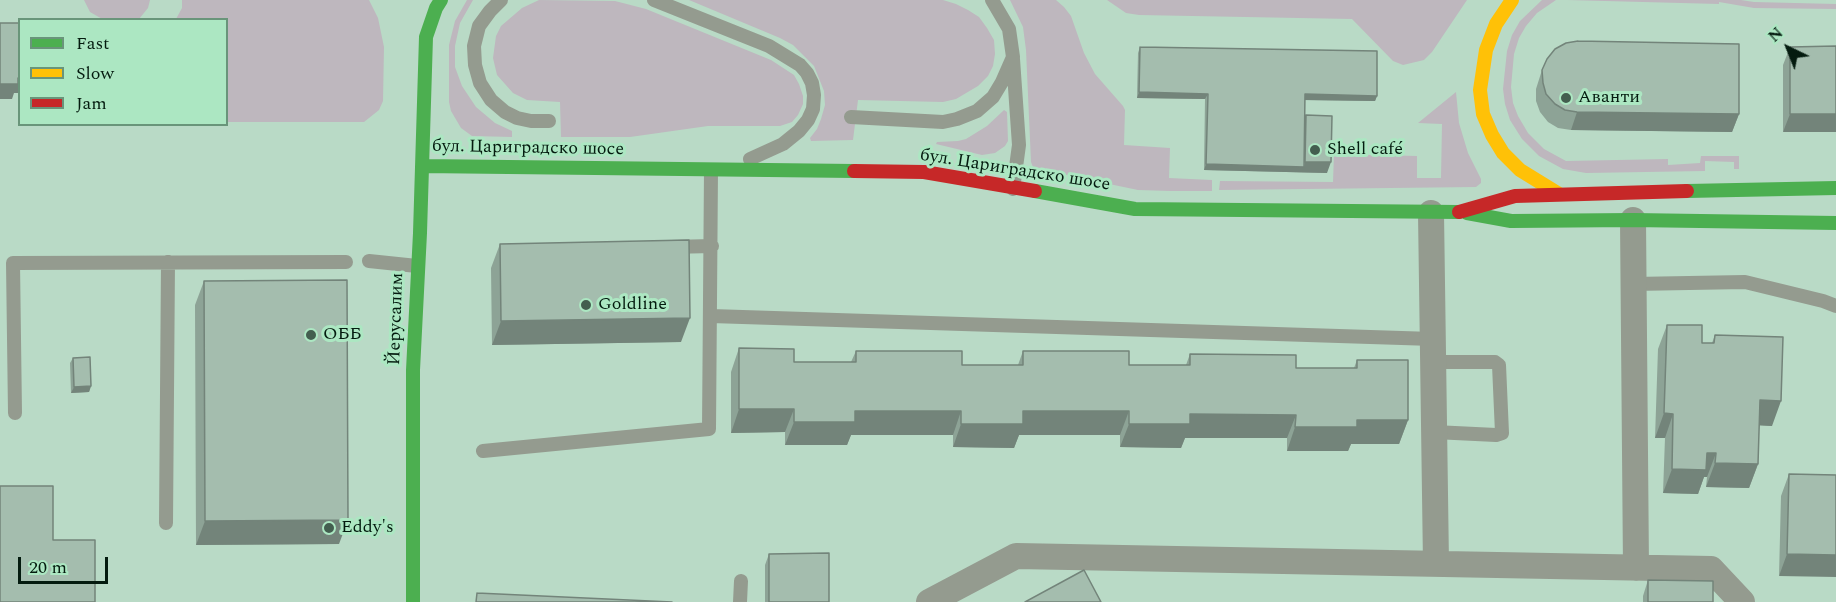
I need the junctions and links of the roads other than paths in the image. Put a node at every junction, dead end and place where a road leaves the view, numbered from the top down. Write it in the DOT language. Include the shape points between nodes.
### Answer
graph roads {
  1 [pos="441,0"];
  2 [pos="501,0"];
  3 [pos="654,0"];
  4 [pos="992,0"];
  5 [pos="1512,0"];
  6 [pos="419,17"];
  7 [pos="426,38"];
  8 [pos="1013,57"];
  9 [pos="850,117"];
  10 [pos="549,121"];
  11 [pos="422,166"];
  12 [pos="710,170"];
  13 [pos="1014,189"];
  14 [pos="1836,189"];
  15 [pos="1559,194"];
  16 [pos="1459,212"];
  17 [pos="1431,213"];
  18 [pos="1633,220"];
  19 [pos="1836,223"];
  20 [pos="712,246"];
  21 [pos="652,247"];
  22 [pos="369,261"];
  23 [pos="168,262"];
  24 [pos="346,262"];
  25 [pos="417,266"];
  26 [pos="1633,284"];
  27 [pos="1836,306"];
  28 [pos="711,316"];
  29 [pos="1433,350"];
  30 [pos="15,413"];
  31 [pos="1434,432"];
  32 [pos="483,451"];
  33 [pos="166,523"];
  34 [pos="1436,564"];
  35 [pos="1636,568"];
  36 [pos="741,580"];
  37 [pos="413,602"];
  38 [pos="740,602"];
  39 [pos="929,602"];
  40 [pos="1742,602"];
  1 -- 7 [label="main road, Йерусалим"];
  2 -- 10 [label="lane" via="479,26 474,46 480,83 505,112 524,120"];
  3 -- 12 [label="lane" via="769,46 800,65 812,83 813,109 799,131 766,153"];
  4 -- 8 [label="lane" via="1009,29"];
  5 -- 15 [label="main road" via="1496,24 1486,50 1480,90 1484,114 1503,153 1520,170"];
  6 -- 7 [label="main road, Йерусалим"];
  7 -- 11 [label="main road, Йерусалим"];
  8 -- 9 [label="lane" via="993,97 977,111 957,119 929,123"];
  8 -- 13 [label="lane" via="1019,145"];
  11 -- 12 [label="main road, бул. Цариградско шосе"];
  11 -- 25 [label="main road, Йерусалим"];
  12 -- 13 [label="main road, бул. Цариградско шосе" via="924,172"];
  12 -- 20 [label="lane"];
  13 -- 17 [label="main road, бул. Цариградско шосе" via="1135,209"];
  14 -- 15 [label="main road"];
  15 -- 16 [label="main road" via="1515,196"];
  16 -- 17 [label="main road, бул. Цариградско шосе"];
  16 -- 18 [label="main road" via="1511,221"];
  17 -- 29 [label="street"];
  18 -- 19 [label="main road"];
  18 -- 26 [label="street"];
  20 -- 21 [label="lane"];
  20 -- 28 [label="lane"];
  22 -- 25 [label="lane"];
  23 -- 24 [label="lane"];
  23 -- 30 [label="lane" via="13,263"];
  23 -- 33 [label="lane"];
  25 -- 37 [label="main road, Йерусалим"];
  26 -- 27 [label="lane" via="1745,282"];
  26 -- 35 [label="street"];
  28 -- 29 [label="lane"];
  28 -- 32 [label="lane" via="709,429"];
  29 -- 31 [label="street"];
  29 -- 31 [label="lane" via="1499,366 1502,433"];
  31 -- 34 [label="street"];
  34 -- 35 [label="street"];
  34 -- 39 [label="street" via="1016,556"];
  35 -- 40 [label="street" via="1711,569"];
  36 -- 38 [label="lane"];
}
